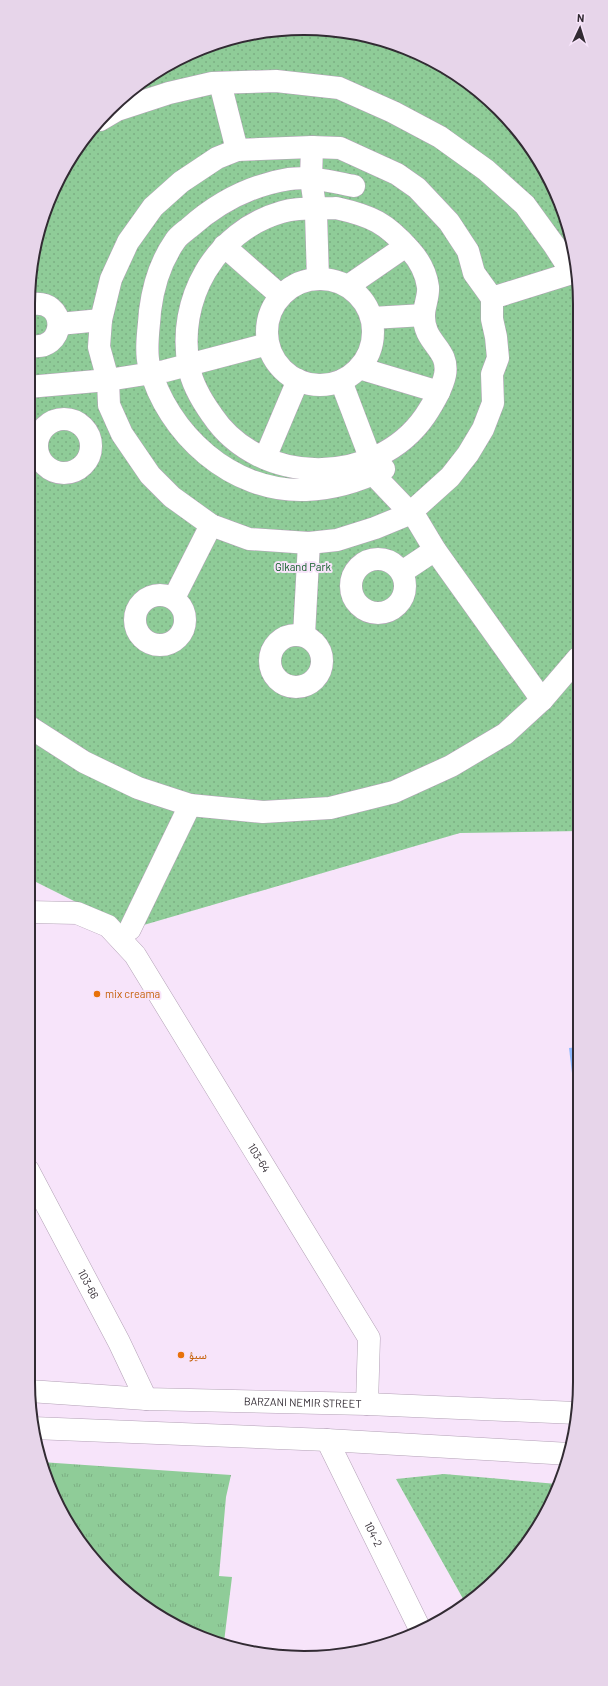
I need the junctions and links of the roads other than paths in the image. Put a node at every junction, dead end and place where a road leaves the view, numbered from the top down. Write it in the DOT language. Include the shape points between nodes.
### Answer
graph roads {
  1 [pos="220,83"];
  2 [pos="119,109"];
  3 [pos="312,147"];
  4 [pos="237,150"];
  5 [pos="311,179"];
  6 [pos="354,186"];
  7 [pos="315,209"];
  8 [pos="224,246"];
  9 [pos="406,246"];
  10 [pos="570,266"];
  11 [pos="571,273"];
  12 [pos="318,279"];
  13 [pos="348,286"];
  14 [pos="281,296"];
  15 [pos="492,298"];
  16 [pos="35,303"];
  17 [pos="424,315"];
  18 [pos="372,318"];
  19 [pos="101,320"];
  20 [pos="59,324"];
  21 [pos="268,344"];
  22 [pos="35,347"];
  23 [pos="189,365"];
  24 [pos="359,368"];
  25 [pos="152,373"];
  26 [pos="108,380"];
  27 [pos="298,380"];
  28 [pos="341,381"];
  29 [pos="55,384"];
  30 [pos="35,386"];
  31 [pos="439,392"];
  32 [pos="59,420"];
  33 [pos="115,421"];
  34 [pos="91,441"];
  35 [pos="413,449"];
  36 [pos="266,458"];
  37 [pos="380,463"];
  38 [pos="348,475"];
  39 [pos="410,513"];
  40 [pos="211,525"];
  41 [pos="337,540"];
  42 [pos="309,543"];
  43 [pos="435,550"];
  44 [pos="360,566"];
  45 [pos="402,572"];
  46 [pos="174,598"];
  47 [pos="304,636"];
  48 [pos="573,664"];
  49 [pos="542,700"];
  50 [pos="35,730"];
  51 [pos="190,805"];
  52 [pos="35,912"];
  53 [pos="130,929"];
  54 [pos="35,1183"];
  55 [pos="35,1384"];
  56 [pos="36,1391"];
  57 [pos="77,1394"];
  58 [pos="146,1398"];
  59 [pos="367,1404"];
  60 [pos="571,1413"];
  61 [pos="39,1430"];
  62 [pos="327,1440"];
  63 [pos="563,1454"];
  64 [pos="418,1625"];
  1 -- 2 [label="street" via="169,93"];
  1 -- 4 [label="street"];
  1 -- 10 [label="street" via="276,81 339,88 394,112 433,133 486,170 525,205"];
  3 -- 4 [label="street"];
  3 -- 5 [label="street"];
  3 -- 15 [label="street" via="340,148 397,174 417,188 449,222 468,251 474,273"];
  4 -- 19 [label="street" via="217,158 181,182 152,207 125,248 111,279"];
  5 -- 6 [label="street"];
  5 -- 7 [label="street"];
  5 -- 25 [label="street" via="289,179 228,199 200,218 175,240 160,268 152,298 148,345 148,363"];
  7 -- 8 [label="street" via="282,212 250,225"];
  7 -- 9 [label="street" via="336,208 357,213 394,232"];
  7 -- 12 [label="street"];
  8 -- 14 [label="street"];
  8 -- 23 [label="street" via="204,272 190,303 186,335"];
  9 -- 13 [label="street"];
  9 -- 17 [label="street" via="425,272 428,289"];
  11 -- 15 [label="street"];
  12 -- 13 [label="street" via="332,280"];
  12 -- 14 [label="street" via="304,281 291,287"];
  13 -- 18 [label="street" via="366,305"];
  14 -- 21 [label="street" via="272,311 267,327"];
  15 -- 39 [label="street" via="492,319 498,358 492,374 493,403 483,430 450,476"];
  16 -- 20 [label="street" via="49,306"];
  17 -- 18 [label="street"];
  17 -- 31 [label="street" via="426,333 444,356 446,374"];
  18 -- 24 [label="street" via="373,336 369,353"];
  19 -- 20 [label="street"];
  19 -- 26 [label="street" via="99,347"];
  20 -- 22 [label="street" via="54,338 49,343"];
  21 -- 23 [label="street"];
  21 -- 27 [label="street" via="274,359 284,371"];
  23 -- 25 [label="street"];
  23 -- 36 [label="street" via="200,398 218,425 242,447"];
  24 -- 28 [label="street"];
  24 -- 31 [label="street"];
  25 -- 26 [label="street"];
  25 -- 38 [label="street" via="182,432 203,453 228,470 252,482 305,490 330,488"];
  26 -- 29 [label="street"];
  26 -- 33 [label="street" via="109,405"];
  27 -- 28 [label="street" via="312,384"];
  27 -- 36 [label="street"];
  28 -- 37 [label="street"];
  29 -- 30 [label="street"];
  29 -- 32 [label="street"];
  31 -- 37 [label="street" via="421,421"];
  32 -- 34 [label="street" via="76,421 83,426"];
  32 -- 34 [label="street" via="44,428 37,445 43,462 49,468 57,472 66,472 83,466 91,450"];
  33 -- 34 [label="street"];
  33 -- 40 [label="street" via="150,475 172,497"];
  35 -- 37 [label="street"];
  36 -- 38 [label="street" via="296,469"];
  37 -- 38 [label="street"];
  37 -- 39 [label="street"];
  39 -- 41 [label="street"];
  39 -- 43 [label="street"];
  40 -- 42 [label="street" via="249,539"];
  40 -- 46 [label="street"];
  41 -- 42 [label="street"];
  41 -- 44 [label="street"];
  42 -- 47 [label="street"];
  43 -- 45 [label="street"];
  43 -- 49 [label="street"];
  44 -- 45 [label="street" via="378,559 387,560"];
  44 -- 45 [label="street" via="352,580 353,598 366,611 374,614 384,613 399,605 406,588"];
  48 -- 49 [label="street"];
  49 -- 51 [label="street" via="505,734 451,766 394,792 330,808 263,812"];
  50 -- 51 [label="street" via="84,762 115,786 138,788"];
  51 -- 53 [label="street"];
  52 -- 59 [label="street, 103-64" via="77,914 108,926 135,956 369,1338"];
  54 -- 58 [label="street, 103-66"];
  55 -- 57 [label="street"];
  56 -- 57 [label="street, BARZANI NEMIR STREET"];
  57 -- 58 [label="street, BARZANI NEMIR STREET"];
  58 -- 59 [label="street, BARZANI NEMIR STREET"];
  59 -- 60 [label="street, BARZANI NEMIR STREET"];
  61 -- 62 [label="street"];
  62 -- 63 [label="street"];
  62 -- 64 [label="street, 104-2"];
}
